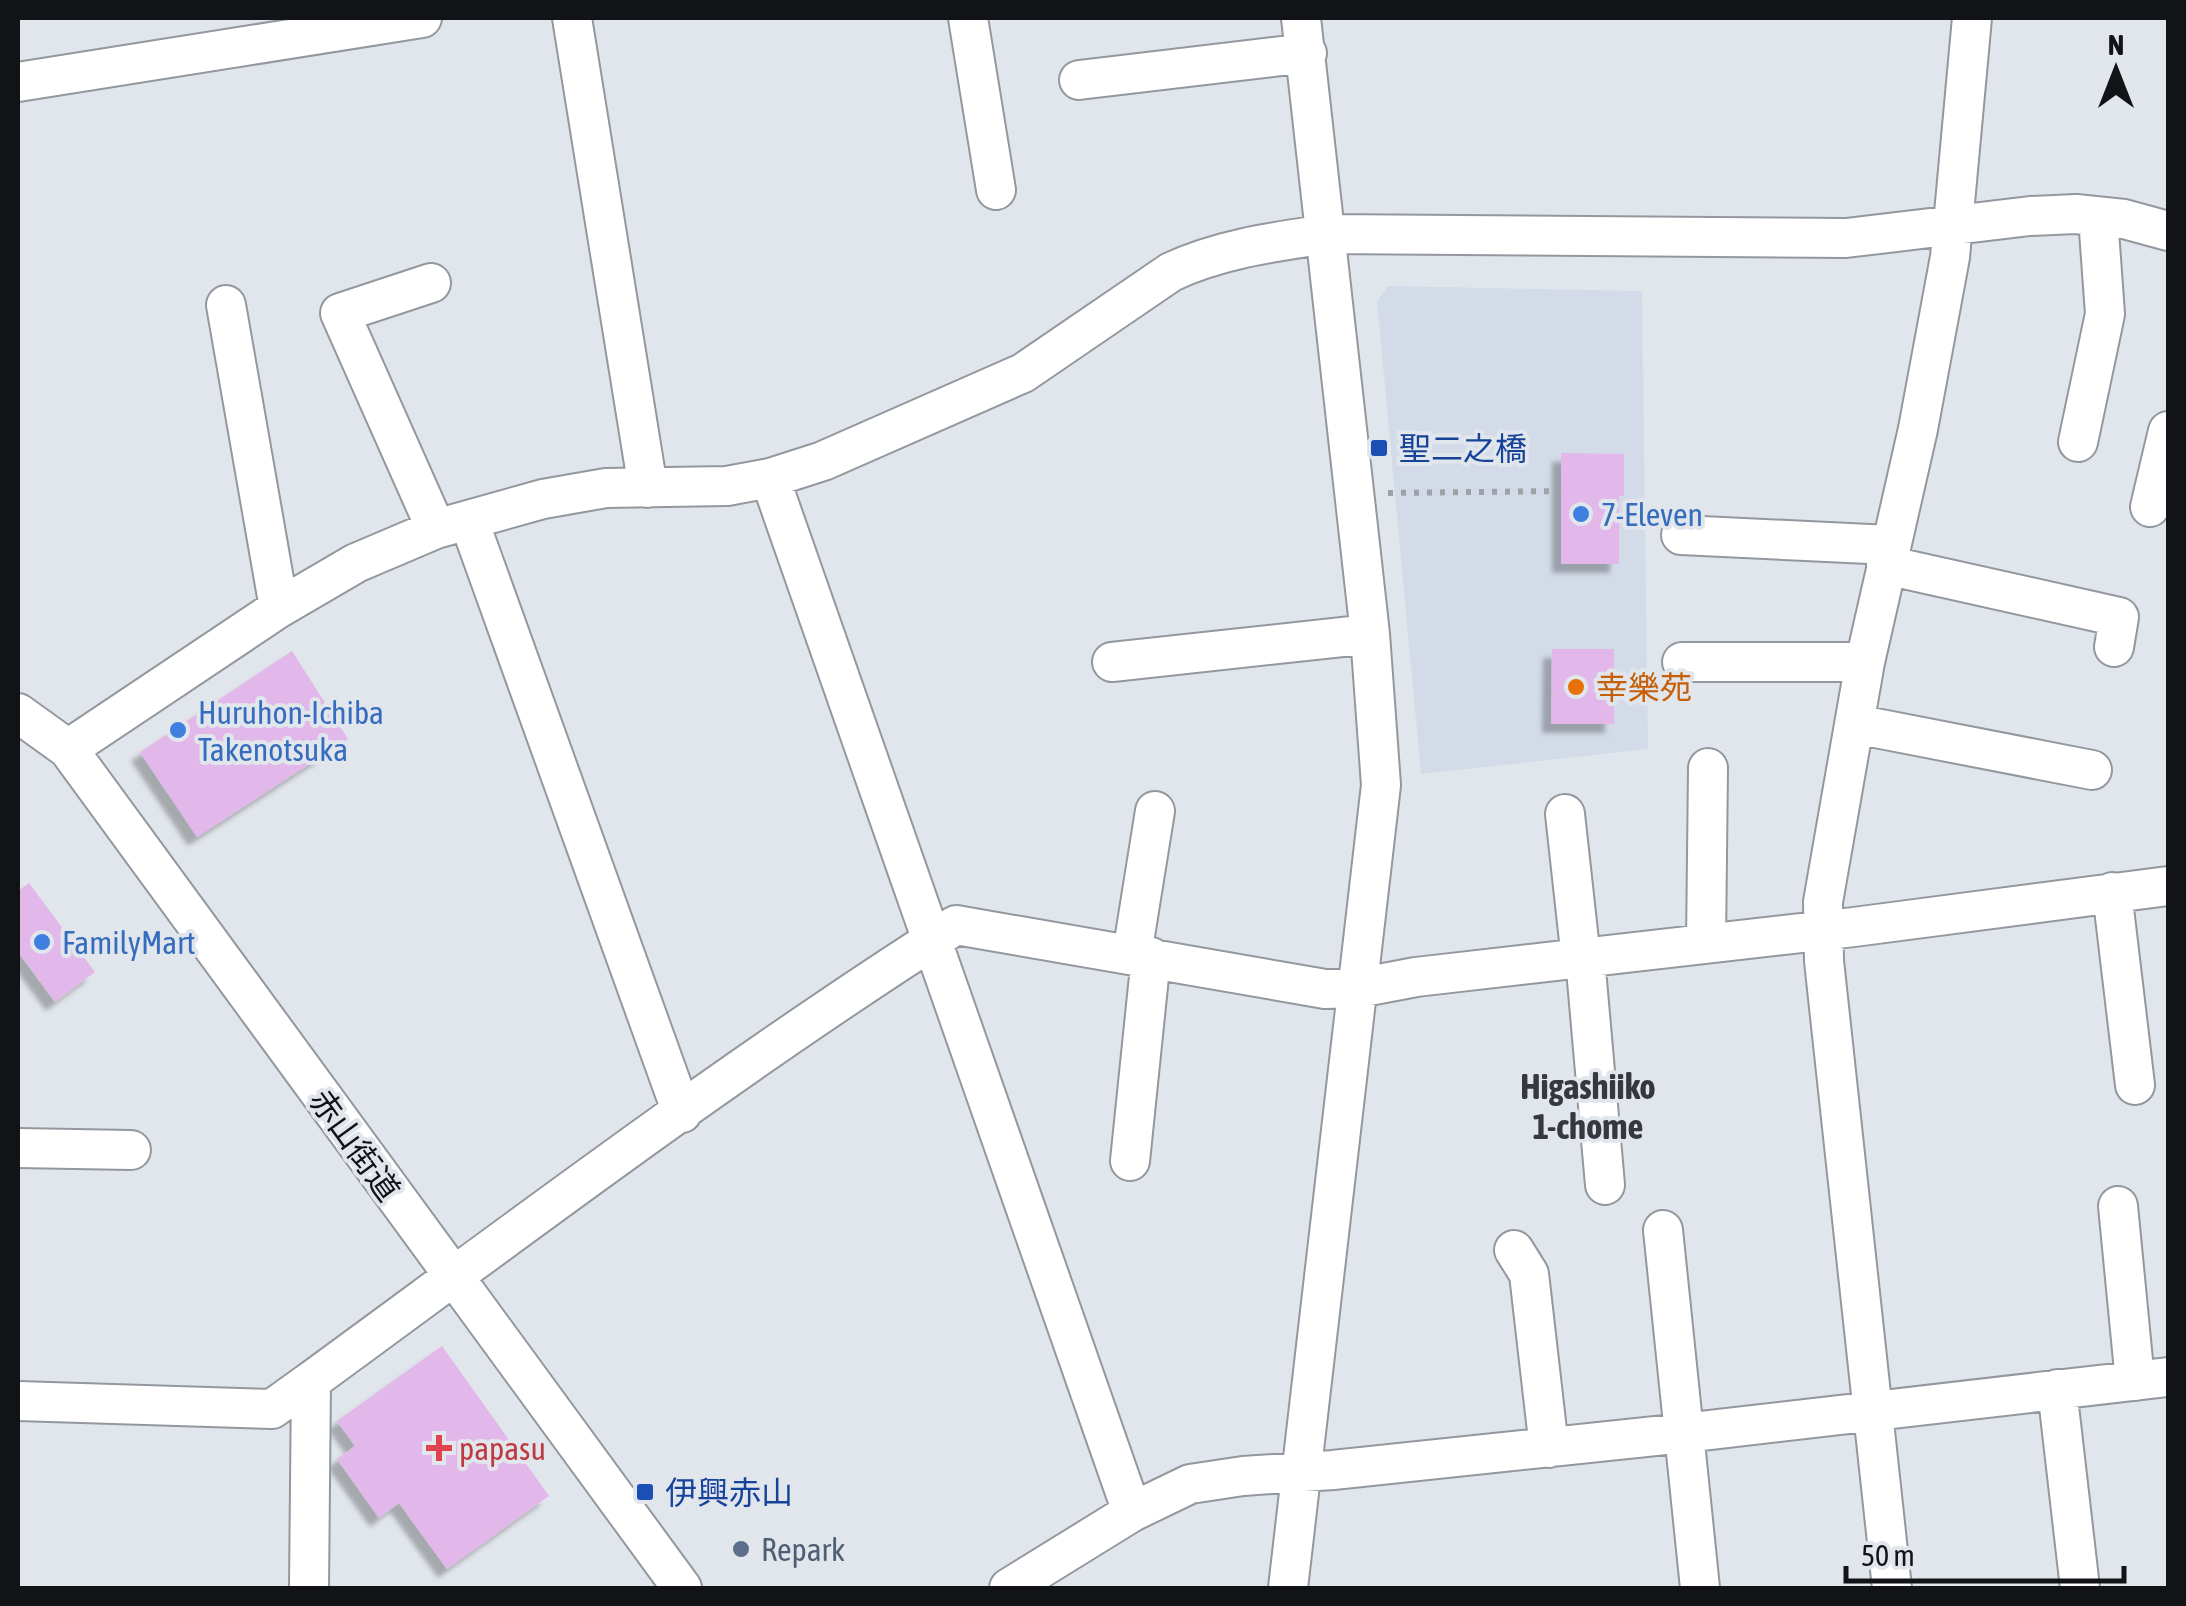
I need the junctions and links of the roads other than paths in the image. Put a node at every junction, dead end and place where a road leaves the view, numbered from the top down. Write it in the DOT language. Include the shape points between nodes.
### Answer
graph roads {
  1 [pos="422,18"];
  2 [pos="572,18"];
  3 [pos="968,18"];
  4 [pos="1972,18"];
  5 [pos="1304,36"];
  6 [pos="1079,80"];
  7 [pos="18,82"];
  8 [pos="996,190"];
  9 [pos="2098,217"];
  10 [pos="1953,225"];
  11 [pos="2168,231"];
  12 [pos="1327,234"];
  13 [pos="431,283"];
  14 [pos="226,305"];
  15 [pos="2168,430"];
  16 [pos="2078,442"];
  17 [pos="770,478"];
  18 [pos="648,488"];
  19 [pos="2150,507"];
  20 [pos="452,525"];
  21 [pos="1681,535"];
  22 [pos="1888,555"];
  23 [pos="280,608"];
  24 [pos="1370,634"];
  25 [pos="2114,647"];
  26 [pos="1134,648"];
  27 [pos="1682,662"];
  28 [pos="1864,662"];
  29 [pos="18,713"];
  30 [pos="1854,724"];
  31 [pos="68,749"];
  32 [pos="1708,768"];
  33 [pos="2092,770"];
  34 [pos="1154,811"];
  35 [pos="1565,814"];
  36 [pos="2168,886"];
  37 [pos="2112,892"];
  38 [pos="1823,930"];
  39 [pos="930,942"];
  40 [pos="1706,943"];
  41 [pos="1142,956"];
  42 [pos="1583,958"];
  43 [pos="1358,988"];
  44 [pos="2135,1085"];
  45 [pos="682,1113"];
  46 [pos="18,1148"];
  47 [pos="131,1150"];
  48 [pos="1130,1162"];
  49 [pos="1605,1186"];
  50 [pos="2118,1206"];
  51 [pos="1663,1230"];
  52 [pos="1514,1250"];
  53 [pos="452,1276"];
  54 [pos="2152,1379"];
  55 [pos="312,1382"];
  56 [pos="2057,1389"];
  57 [pos="18,1401"];
  58 [pos="1872,1411"];
  59 [pos="1684,1433"];
  60 [pos="1549,1448"];
  61 [pos="1300,1474"];
  62 [pos="1132,1512"];
  63 [pos="309,1588"];
  64 [pos="682,1588"];
  65 [pos="1009,1588"];
  66 [pos="1288,1588"];
  67 [pos="1700,1588"];
  68 [pos="1892,1588"];
  69 [pos="2080,1588"];
  1 -- 7 [label="street"];
  2 -- 18 [label="street"];
  3 -- 8 [label="street"];
  4 -- 10 [label="street"];
  5 -- 6 [label="street"];
  5 -- 12 [label="street"];
  9 -- 10 [label="street"];
  9 -- 11 [label="street"];
  9 -- 16 [label="street" via="2105,314"];
  10 -- 12 [label="street" via="1846,238"];
  10 -- 22 [label="street" via="1918,429"];
  12 -- 17 [label="street" via="1196,260 1023,374"];
  12 -- 24 [label="street"];
  13 -- 20 [label="street" via="340,313"];
  14 -- 23 [label="street"];
  15 -- 19 [label="street"];
  17 -- 18 [label="street"];
  17 -- 39 [label="street"];
  18 -- 20 [label="street" via="543,499"];
  20 -- 23 [label="street" via="356,563"];
  20 -- 45 [label="street"];
  21 -- 22 [label="street"];
  22 -- 25 [label="street" via="2119,617"];
  22 -- 28 [label="street"];
  23 -- 31 [label="street"];
  24 -- 26 [label="street"];
  24 -- 43 [label="street" via="1381,785"];
  27 -- 28 [label="street"];
  28 -- 30 [label="street"];
  29 -- 31 [label="street, 赤山街道"];
  30 -- 33 [label="street"];
  30 -- 38 [label="street"];
  31 -- 53 [label="street, 赤山街道"];
  32 -- 40 [label="street"];
  34 -- 41 [label="street"];
  35 -- 42 [label="street"];
  36 -- 37 [label="street"];
  37 -- 38 [label="street"];
  37 -- 44 [label="street"];
  38 -- 40 [label="street"];
  38 -- 58 [label="street"];
  39 -- 41 [label="street" via="956,925"];
  39 -- 45 [label="street"];
  39 -- 62 [label="street"];
  40 -- 42 [label="street"];
  41 -- 43 [label="street" via="1325,989"];
  41 -- 48 [label="street"];
  42 -- 43 [label="street"];
  42 -- 49 [label="street"];
  43 -- 61 [label="street"];
  45 -- 53 [label="street"];
  46 -- 47 [label="street"];
  50 -- 54 [label="street"];
  51 -- 59 [label="street"];
  52 -- 60 [label="street" via="1529,1274"];
  53 -- 55 [label="street"];
  53 -- 64 [label="street, 赤山街道"];
  54 -- 56 [label="street"];
  55 -- 57 [label="street" via="272,1409"];
  55 -- 63 [label="street"];
  56 -- 58 [label="street"];
  56 -- 69 [label="street"];
  58 -- 59 [label="street"];
  58 -- 68 [label="street"];
  59 -- 60 [label="street"];
  59 -- 67 [label="street"];
  60 -- 61 [label="street"];
  61 -- 62 [label="street" via="1190,1484"];
  61 -- 66 [label="street"];
  62 -- 65 [label="street"];
}
